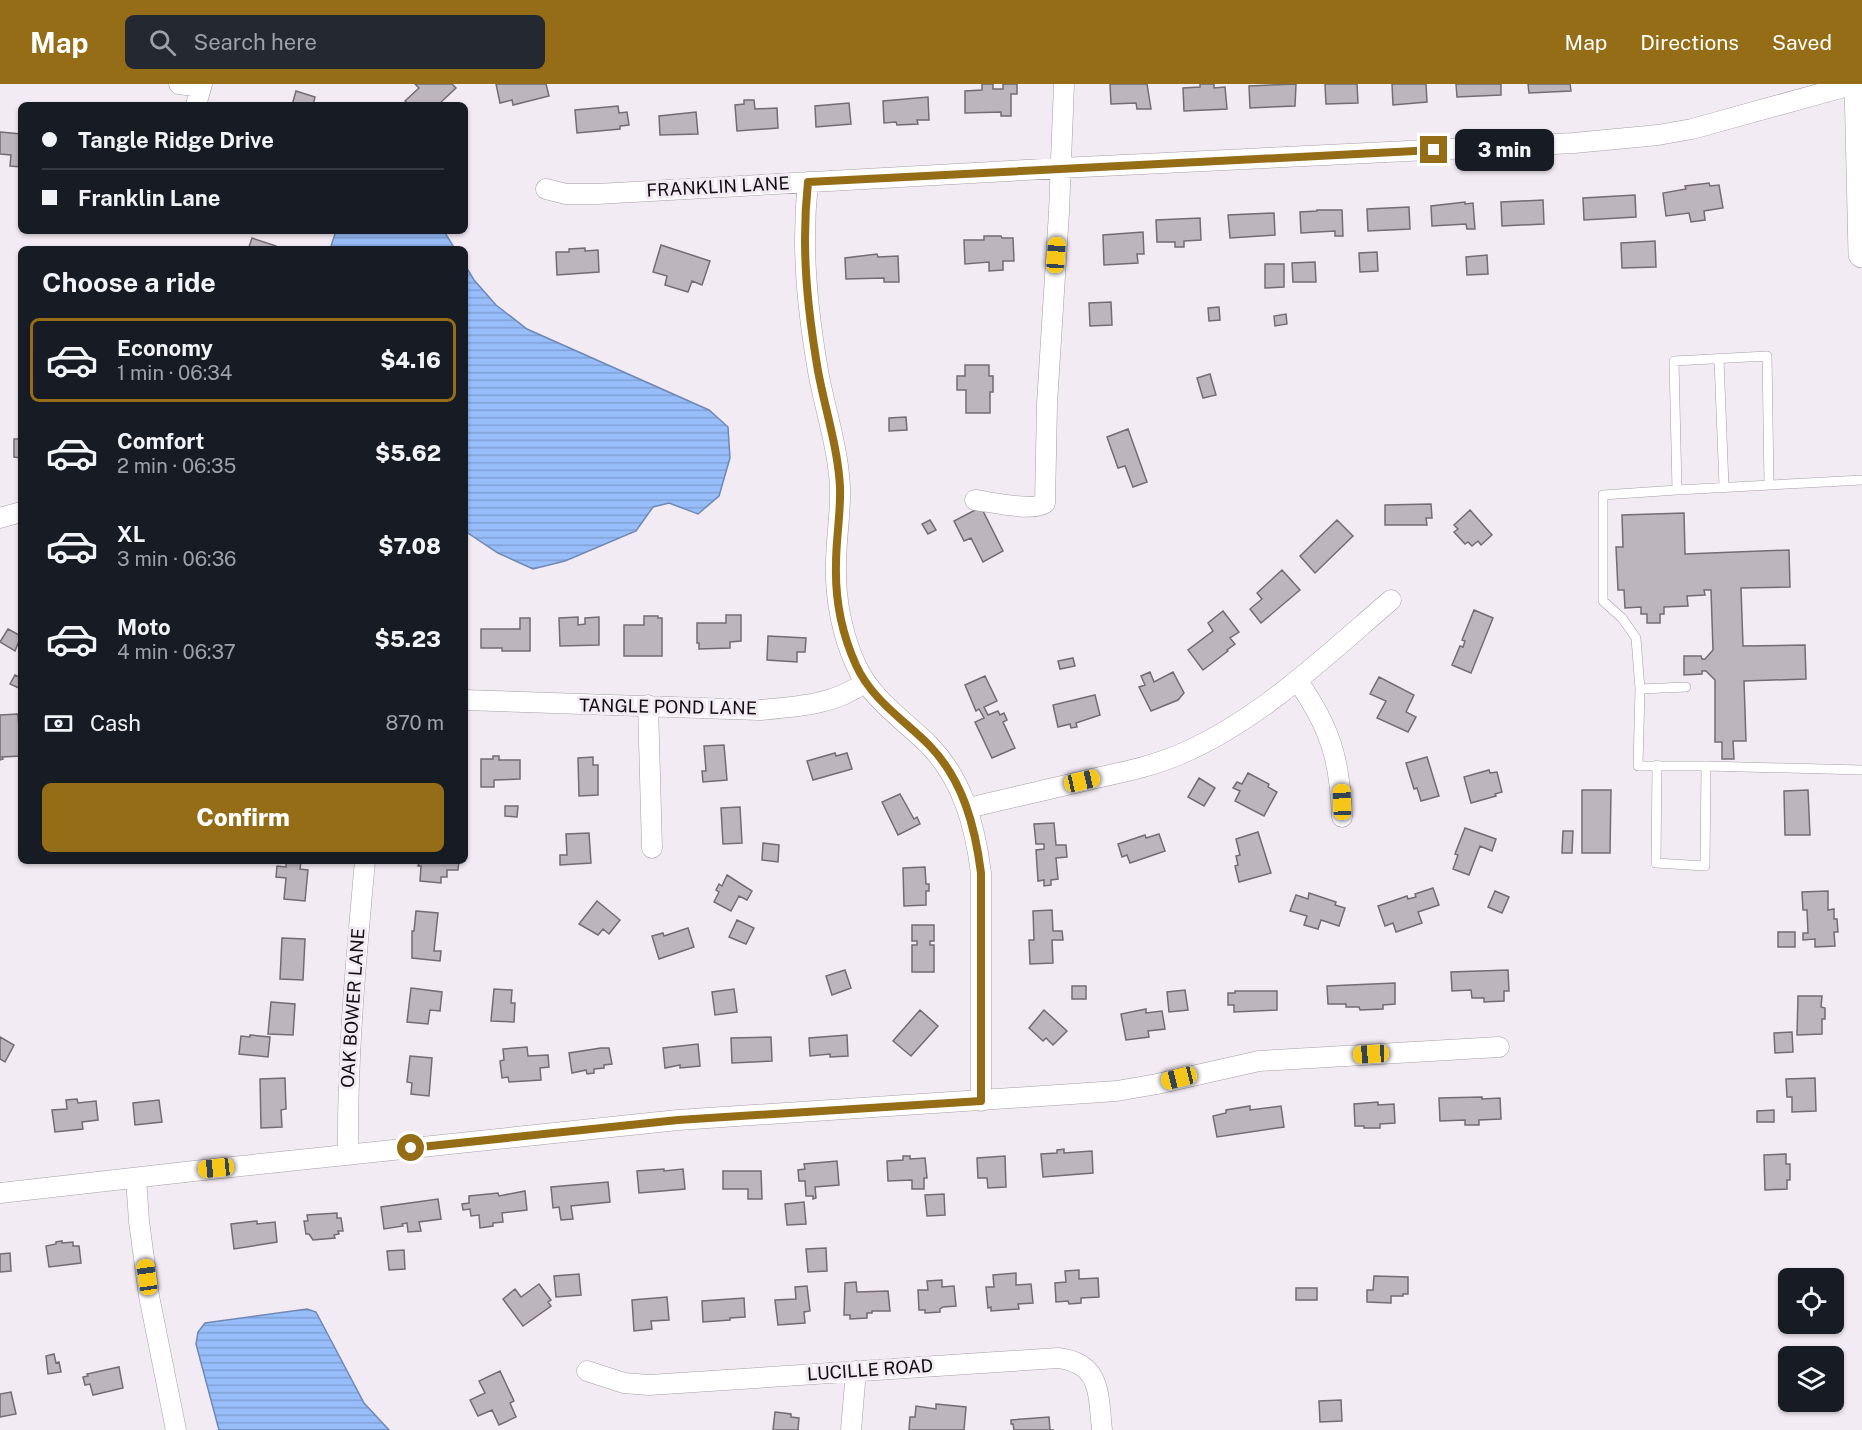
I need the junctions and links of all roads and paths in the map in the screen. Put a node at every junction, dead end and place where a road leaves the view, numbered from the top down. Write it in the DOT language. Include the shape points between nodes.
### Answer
graph roads {
  1 [pos="179,84"];
  2 [pos="1064,84"];
  3 [pos="1856,84"];
  4 [pos="199,92"];
  5 [pos="1061,168"];
  6 [pos="808,182"];
  7 [pos="546,189"];
  8 [pos="1862,254"];
  9 [pos="1719,358"];
  10 [pos="1862,480"];
  11 [pos="1769,484"];
  12 [pos="1724,487"];
  13 [pos="1677,490"];
  14 [pos="975,500"];
  15 [pos="18,513"];
  16 [pos="0,518"];
  17 [pos="1391,600"];
  18 [pos="1297,680"];
  19 [pos="865,682"];
  20 [pos="1686,687"];
  21 [pos="1640,690"];
  22 [pos="468,700"];
  23 [pos="648,705"];
  24 [pos="1657,765"];
  25 [pos="1706,766"];
  26 [pos="1862,770"];
  27 [pos="968,808"];
  28 [pos="1342,817"];
  29 [pos="652,848"];
  30 [pos="365,864"];
  31 [pos="1499,1047"];
  32 [pos="981,1101"];
  33 [pos="348,1155"];
  34 [pos="136,1178"];
  35 [pos="0,1193"];
  36 [pos="587,1371"];
  37 [pos="856,1371"];
  38 [pos="176,1430"];
  39 [pos="851,1430"];
  40 [pos="1102,1430"];
  1 -- 4 [label="street"];
  2 -- 5 [label="street"];
  3 -- 5 [label="street, FRANKLIN LANE" via="1658,135 1574,143"];
  3 -- 8 [label="main road"];
  5 -- 6 [label="street, FRANKLIN LANE"];
  5 -- 14 [label="street" via="1044,503 1028,507"];
  6 -- 7 [label="street, FRANKLIN LANE" via="597,195"];
  6 -- 19 [label="street" via="804,220 806,279 818,372 840,487 838,602 844,631"];
  9 -- 11 [label="lane" via="1767,356"];
  9 -- 12 [label="lane"];
  9 -- 13 [label="lane" via="1674,361"];
  10 -- 11 [label="lane"];
  11 -- 12 [label="lane"];
  12 -- 13 [label="lane"];
  13 -- 21 [label="lane" via="1603,495 1603,602 1622,618 1636,638"];
  15 -- 16 [label="street"];
  17 -- 18 [label="street"];
  18 -- 27 [label="street" via="1214,738 1183,753 1151,765"];
  18 -- 28 [label="street" via="1315,705 1336,756"];
  19 -- 23 [label="street, TANGLE POND LANE" via="845,695 795,707 760,710"];
  19 -- 27 [label="street" via="946,765"];
  20 -- 21 [label="lane"];
  21 -- 24 [label="lane" via="1638,766"];
  22 -- 23 [label="street, TANGLE POND LANE"];
  23 -- 29 [label="street"];
  24 -- 25 [label="lane"];
  24 -- 25 [label="lane" via="1656,863 1705,866"];
  25 -- 26 [label="lane"];
  27 -- 32 [label="street" via="981,873"];
  30 -- 33 [label="street, OAK BOWER LANE" via="347,1084"];
  31 -- 32 [label="street" via="1259,1061 1117,1091"];
  32 -- 33 [label="street" via="678,1120"];
  33 -- 34 [label="street"];
  34 -- 35 [label="street"];
  34 -- 38 [label="street" via="149,1296"];
  36 -- 37 [label="street, LUCILLE ROAD" via="624,1383 649,1385"];
  37 -- 39 [label="street"];
  37 -- 40 [label="street, LUCILLE ROAD" via="1072,1360 1083,1365 1096,1385"];
}
